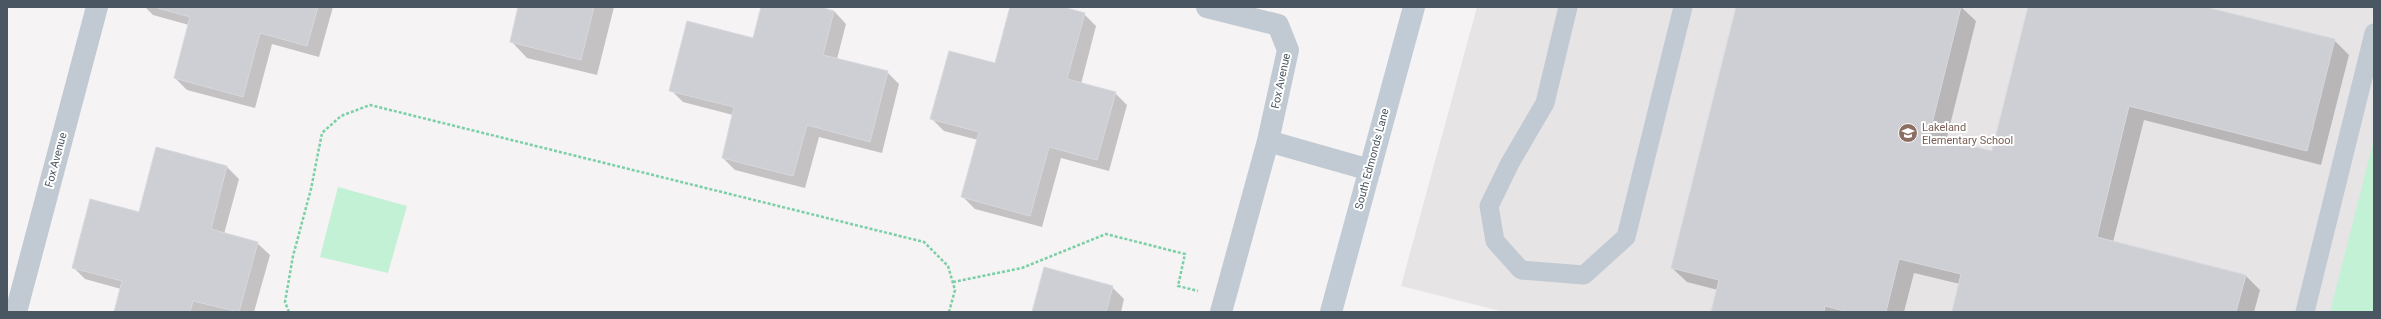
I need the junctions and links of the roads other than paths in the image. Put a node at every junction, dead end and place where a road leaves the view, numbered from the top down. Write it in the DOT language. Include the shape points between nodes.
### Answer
graph roads {
  1 [pos="97,7"];
  2 [pos="1206,7"];
  3 [pos="1414,7"];
  4 [pos="1568,7"];
  5 [pos="1683,7"];
  6 [pos="2374,33"];
  7 [pos="1268,141"];
  8 [pos="1370,170"];
  9 [pos="1223,305"];
  10 [pos="16,312"];
  11 [pos="1333,312"];
  12 [pos="2305,312"];
  1 -- 10 [label="street, Fox Avenue"];
  2 -- 7 [label="street, Fox Avenue" via="1278,25 1288,50"];
  3 -- 8 [label="street, South Edmonds Lane"];
  4 -- 5 [label="lane" via="1545,102 1489,206 1495,241 1521,270 1584,276 1626,237"];
  6 -- 12 [label="lane"];
  7 -- 8 [label="street"];
  7 -- 9 [label="street, Fox Avenue"];
  8 -- 11 [label="street, South Edmonds Lane"];
}
